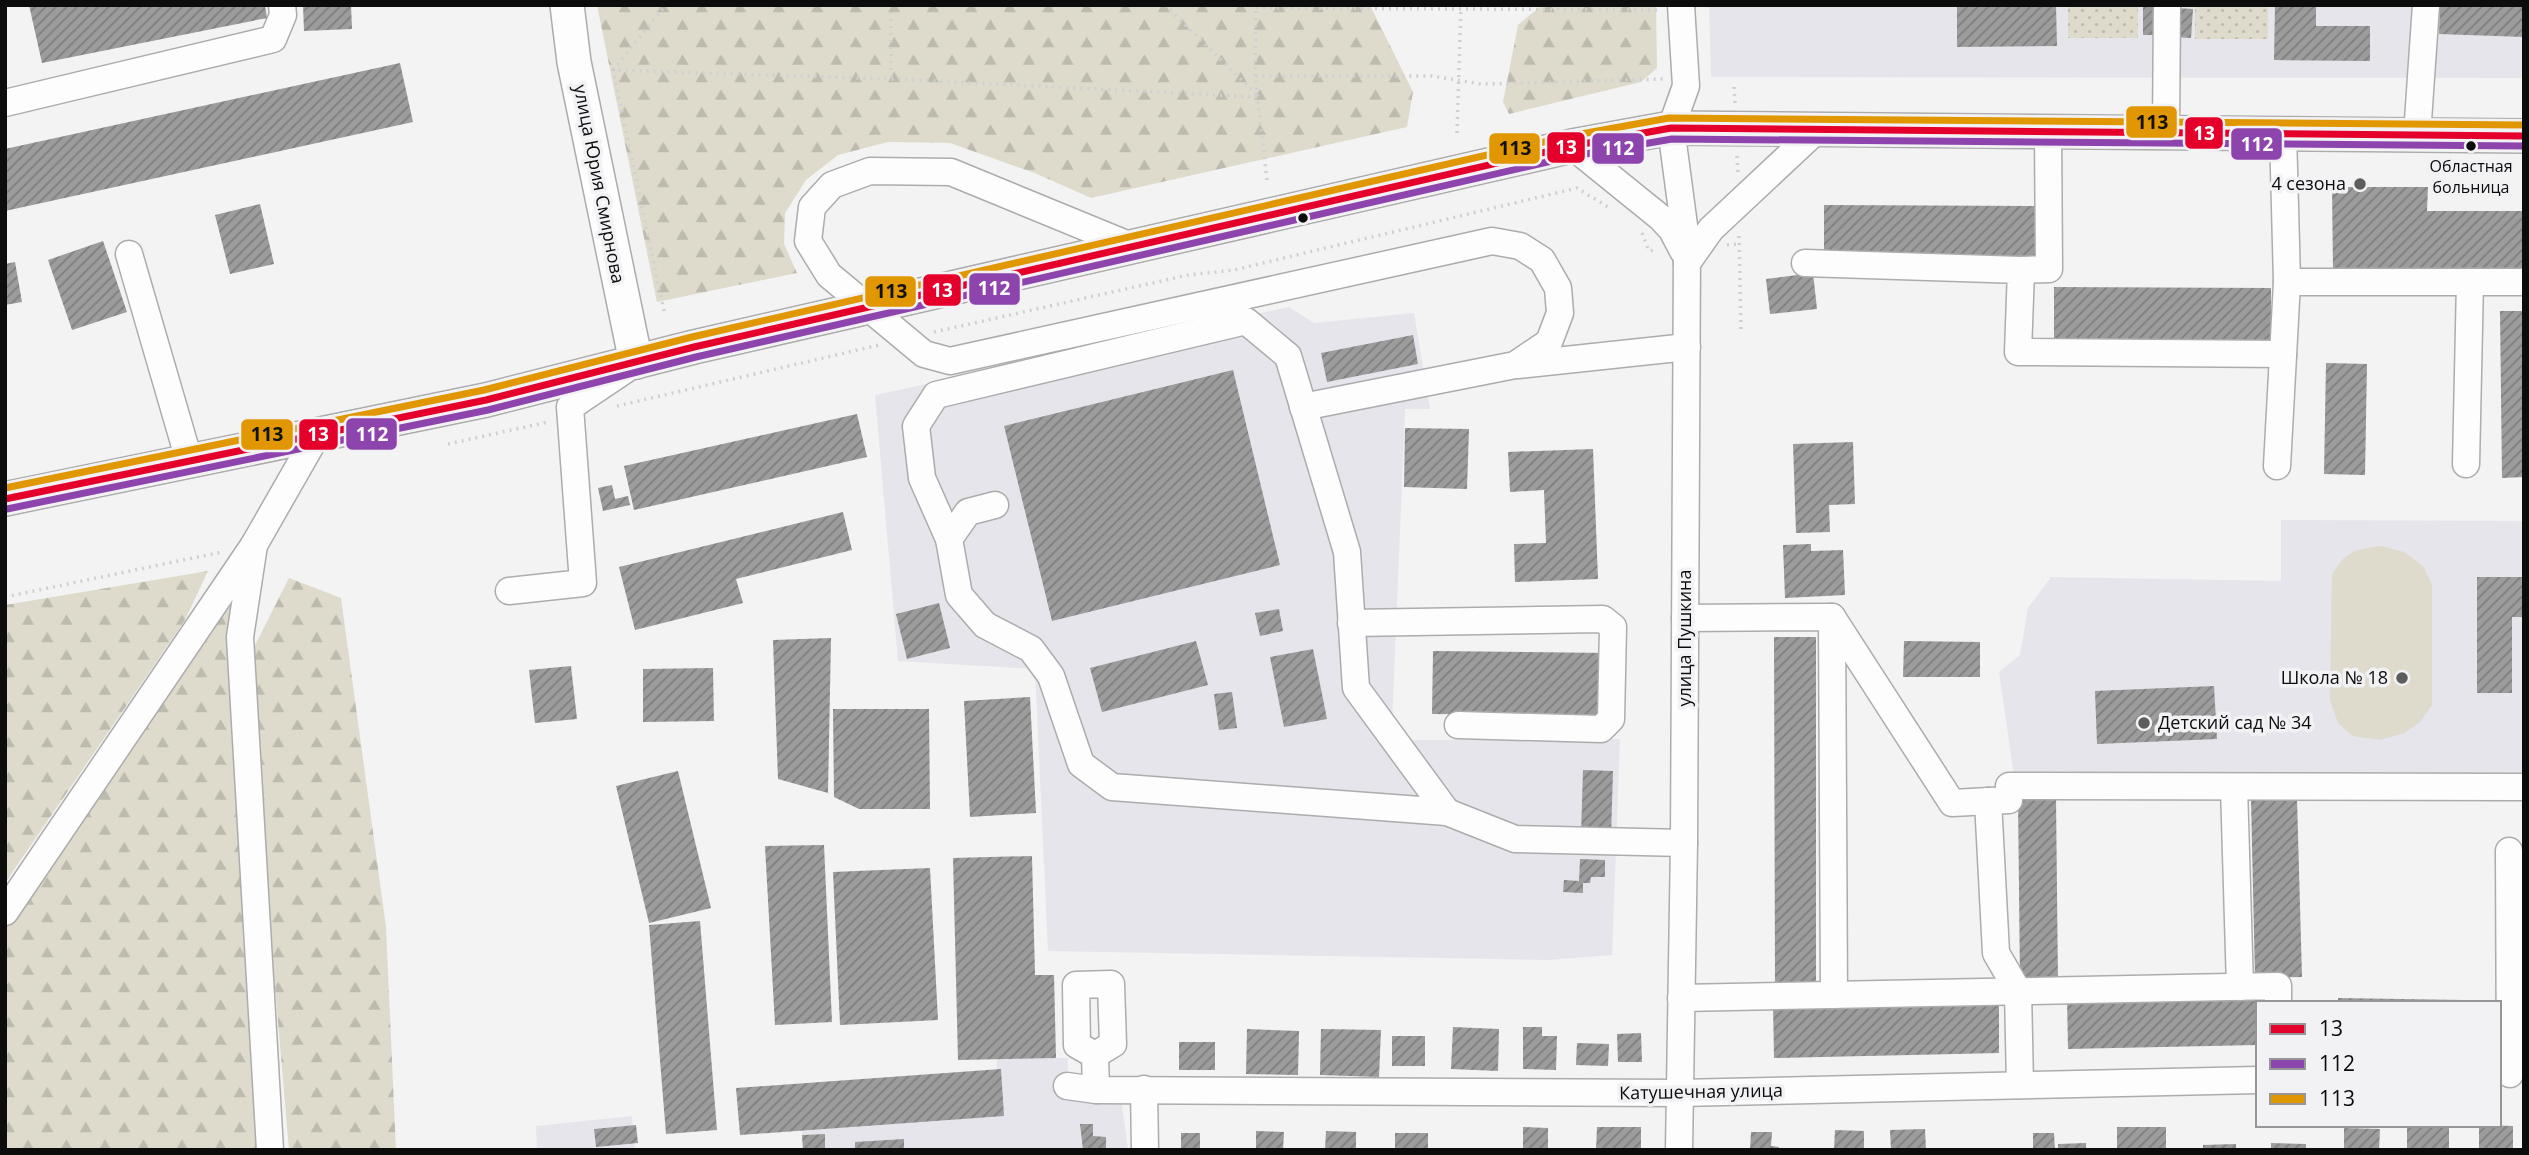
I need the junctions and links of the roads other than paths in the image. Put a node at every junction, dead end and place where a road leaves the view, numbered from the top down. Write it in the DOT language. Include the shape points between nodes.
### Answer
graph roads {
  1 [pos="282,5"];
  2 [pos="567,5"];
  3 [pos="2168,5"];
  4 [pos="2426,5"];
  5 [pos="1674,7"];
  6 [pos="5,103"];
  7 [pos="1820,127"];
  8 [pos="1671,128"];
  9 [pos="2048,130"];
  10 [pos="2166,131"];
  11 [pos="2283,132"];
  12 [pos="2417,135"];
  13 [pos="2524,136"];
  14 [pos="1572,146"];
  15 [pos="1136,248"];
  16 [pos="129,254"];
  17 [pos="1687,263"];
  18 [pos="1805,263"];
  19 [pos="2021,270"];
  20 [pos="2287,282"];
  21 [pos="2470,282"];
  22 [pos="2524,282"];
  23 [pos="870,307"];
  24 [pos="1687,347"];
  25 [pos="2283,354"];
  26 [pos="636,362"];
  27 [pos="1515,365"];
  28 [pos="1303,407"];
  29 [pos="318,433"];
  30 [pos="189,460"];
  31 [pos="2466,464"];
  32 [pos="2277,466"];
  33 [pos="5,499"];
  34 [pos="995,505"];
  35 [pos="948,539"];
  36 [pos="254,545"];
  37 [pos="509,591"];
  38 [pos="1832,617"];
  39 [pos="1685,618"];
  40 [pos="1351,623"];
  41 [pos="1458,725"];
  42 [pos="2234,787"];
  43 [pos="2524,787"];
  44 [pos="1988,801"];
  45 [pos="1447,812"];
  46 [pos="1685,843"];
  47 [pos="2509,851"];
  48 [pos="5,912"];
  49 [pos="2240,987"];
  50 [pos="2018,991"];
  51 [pos="1834,995"];
  52 [pos="1681,998"];
  53 [pos="2278,1001"];
  54 [pos="1095,1055"];
  55 [pos="2511,1074"];
  56 [pos="2256,1080"];
  57 [pos="2020,1085"];
  58 [pos="1067,1086"];
  59 [pos="1144,1089"];
  60 [pos="1096,1090"];
  61 [pos="1679,1093"];
  62 [pos="270,1150"];
  63 [pos="1145,1150"];
  64 [pos="1679,1150"];
  1 -- 6 [label="street" via="283,15 273,39"];
  2 -- 26 [label="main road, улица Юрия Смирнова" via="574,62"];
  3 -- 10 [label="street"];
  4 -- 12 [label="street"];
  5 -- 8 [label="street" via="1686,86"];
  7 -- 8 [label="main road"];
  7 -- 9 [label="main road"];
  7 -- 17 [label="street" via="1711,229"];
  8 -- 14 [label="main road"];
  8 -- 17 [label="street, улица Пушкина"];
  9 -- 10 [label="main road"];
  9 -- 19 [label="street" via="2049,269"];
  10 -- 11 [label="main road"];
  11 -- 12 [label="main road"];
  11 -- 20 [label="street"];
  12 -- 13 [label="main road"];
  14 -- 15 [label="main road"];
  14 -- 17 [label="street" via="1661,218 1672,230"];
  15 -- 23 [label="main road"];
  15 -- 23 [label="street" via="951,172 870,171 832,185 812,207 808,242 829,275"];
  16 -- 30 [label="street"];
  17 -- 24 [label="street, улица Пушкина"];
  18 -- 19 [label="street"];
  19 -- 25 [label="street" via="2018,352"];
  20 -- 21 [label="street"];
  20 -- 25 [label="street"];
  21 -- 22 [label="street"];
  21 -- 31 [label="street"];
  23 -- 26 [label="main road"];
  23 -- 27 [label="street" via="924,355 950,361 1492,241 1520,246 1542,260 1558,288 1560,313 1549,342"];
  24 -- 27 [label="street"];
  24 -- 39 [label="street, улица Пушкина"];
  25 -- 32 [label="street"];
  26 -- 29 [label="main road" via="486,400"];
  26 -- 37 [label="street" via="570,407 583,583"];
  27 -- 28 [label="street"];
  28 -- 35 [label="street" via="1288,356 1246,321 936,395 916,426 922,478"];
  28 -- 40 [label="street" via="1346,552"];
  29 -- 30 [label="main road"];
  29 -- 36 [label="street"];
  30 -- 33 [label="main road"];
  34 -- 35 [label="street" via="968,512"];
  35 -- 45 [label="street" via="959,594 985,625 1031,649 1051,676 1081,764 1112,788"];
  36 -- 48 [label="street"];
  36 -- 62 [label="street" via="240,637"];
  38 -- 39 [label="street"];
  38 -- 44 [label="street" via="1952,803"];
  38 -- 51 [label="street"];
  39 -- 46 [label="street, улица Пушкина"];
  40 -- 41 [label="street" via="1603,619 1613,627 1611,719 1601,729"];
  40 -- 45 [label="street" via="1356,688"];
  42 -- 43 [label="street"];
  42 -- 44 [label="street" via="2009,786 2009,800"];
  42 -- 49 [label="street"];
  44 -- 50 [label="street" via="1996,953"];
  45 -- 46 [label="street" via="1516,839"];
  46 -- 52 [label="street, улица Пушкина"];
  47 -- 55 [label="street"];
  49 -- 50 [label="street"];
  49 -- 53 [label="street" via="2278,986"];
  50 -- 51 [label="street"];
  50 -- 57 [label="street"];
  51 -- 52 [label="street"];
  52 -- 61 [label="street, улица Пушкина"];
  54 -- 60 [label="street"];
  56 -- 57 [label="street, Катушечная улица"];
  57 -- 61 [label="street, Катушечная улица"];
  58 -- 60 [label="street, Катушечная улица"];
  59 -- 60 [label="street, Катушечная улица"];
  59 -- 61 [label="street, Катушечная улица"];
  59 -- 63 [label="street"];
  61 -- 64 [label="street, улица Пушкина"];
}
